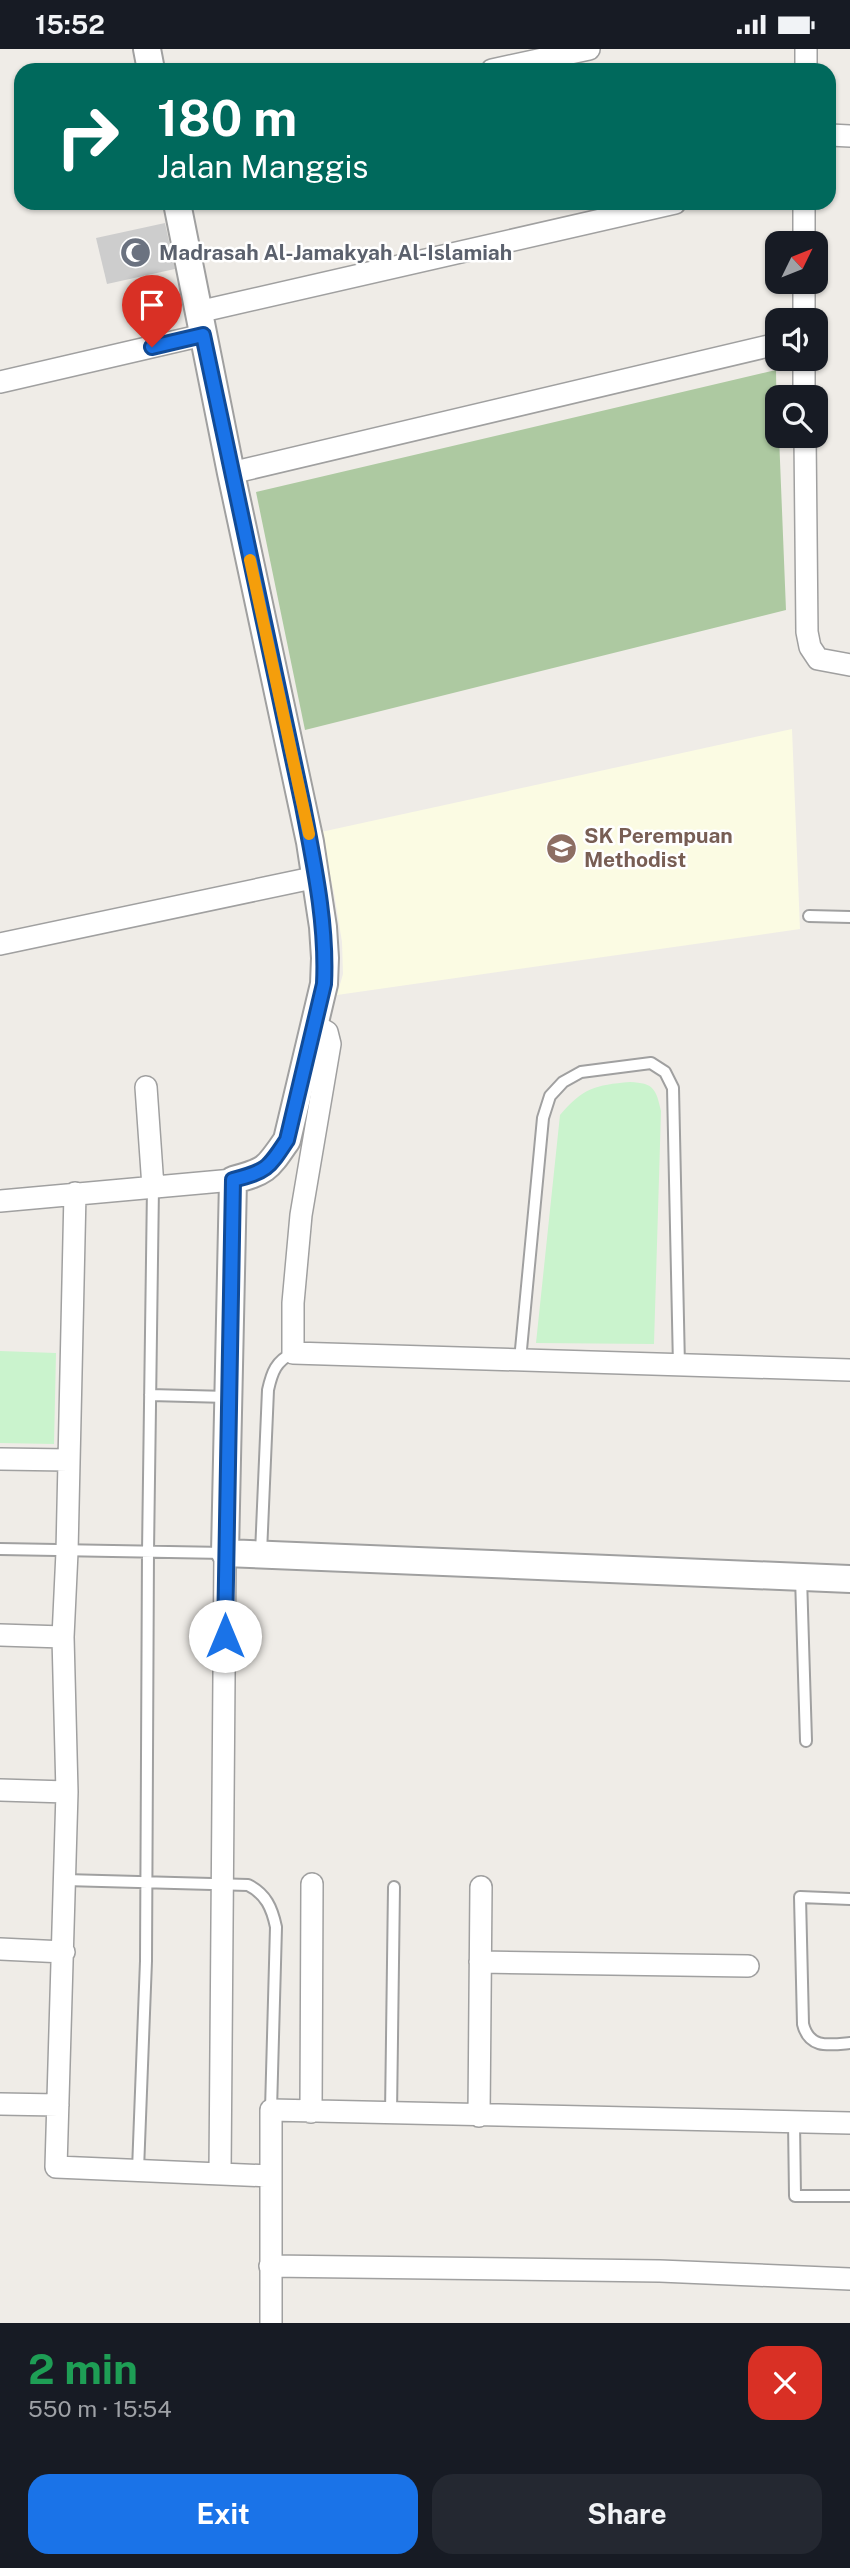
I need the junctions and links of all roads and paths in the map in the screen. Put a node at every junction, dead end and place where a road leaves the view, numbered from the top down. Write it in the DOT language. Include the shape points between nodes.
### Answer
graph roads {
  1 [pos="589,49"];
  2 [pos="524,63"];
  3 [pos="178,210"];
  4 [pos="648,210"];
  5 [pos="804,210"];
  6 [pos="804,231"];
  7 [pos="201,324"];
  8 [pos="765,347"];
  9 [pos="0,382"];
  10 [pos="805,448"];
  11 [pos="231,473"];
  12 [pos="850,665"];
  13 [pos="317,877"];
  14 [pos="809,916"];
  15 [pos="850,916"];
  16 [pos="0,944"];
  17 [pos="315,1025"];
  18 [pos="146,1087"];
  19 [pos="233,1180"];
  20 [pos="153,1187"];
  21 [pos="75,1193"];
  22 [pos="0,1201"];
  23 [pos="293,1353"];
  24 [pos="520,1360"];
  25 [pos="679,1366"];
  26 [pos="850,1370"];
  27 [pos="150,1395"];
  28 [pos="229,1397"];
  29 [pos="0,1459"];
  30 [pos="68,1460"];
  31 [pos="0,1549"];
  32 [pos="67,1552"];
  33 [pos="148,1552"];
  34 [pos="225,1553"];
  35 [pos="261,1554"];
  36 [pos="802,1577"];
  37 [pos="850,1579"];
  38 [pos="0,1635"];
  39 [pos="63,1637"];
  40 [pos="806,1741"];
  41 [pos="0,1790"];
  42 [pos="67,1792"];
  43 [pos="65,1880"];
  44 [pos="147,1883"];
  45 [pos="224,1884"];
  46 [pos="312,1884"];
  47 [pos="394,1887"];
  48 [pos="481,1887"];
  49 [pos="850,1899"];
  50 [pos="0,1949"];
  51 [pos="64,1952"];
  52 [pos="481,1962"];
  53 [pos="748,1966"];
  54 [pos="850,2043"];
  55 [pos="0,2104"];
  56 [pos="58,2105"];
  57 [pos="271,2110"];
  58 [pos="311,2112"];
  59 [pos="391,2114"];
  60 [pos="479,2116"];
  61 [pos="794,2122"];
  62 [pos="850,2123"];
  63 [pos="138,2170"];
  64 [pos="220,2173"];
  65 [pos="270,2176"];
  66 [pos="850,2196"];
  67 [pos="270,2266"];
  68 [pos="850,2279"];
  69 [pos="271,2323"];
  1 -- 2 [label="street"];
  3 -- 7 [label="street"];
  4 -- 7 [label="street"];
  5 -- 6 [label="street"];
  7 -- 9 [label="street"];
  7 -- 11 [label="street"];
  8 -- 11 [label="street"];
  10 -- 12 [label="street" via="810,647 818,659"];
  11 -- 13 [label="street"];
  13 -- 16 [label="street"];
  13 -- 17 [label="street" via="325,958"];
  14 -- 15 [label="lane"];
  17 -- 19 [label="street" via="287,1140 261,1172"];
  17 -- 23 [label="street" via="327,1033 330,1044 301,1215"];
  18 -- 20 [label="street"];
  19 -- 20 [label="street"];
  19 -- 28 [label="street"];
  20 -- 21 [label="street"];
  20 -- 27 [label="lane"];
  21 -- 22 [label="street"];
  21 -- 30 [label="street"];
  23 -- 24 [label="street"];
  23 -- 35 [label="lane" via="282,1358 273,1371 268,1390"];
  24 -- 25 [label="street"];
  24 -- 25 [label="lane" via="543,1118 550,1096 581,1072 651,1063 665,1072 673,1088"];
  25 -- 26 [label="street"];
  27 -- 28 [label="lane"];
  27 -- 33 [label="lane"];
  28 -- 34 [label="street"];
  29 -- 30 [label="street"];
  30 -- 32 [label="street"];
  31 -- 32 [label="lane"];
  32 -- 33 [label="lane"];
  32 -- 39 [label="street"];
  33 -- 34 [label="lane"];
  33 -- 44 [label="lane"];
  34 -- 35 [label="street"];
  34 -- 45 [label="street"];
  35 -- 36 [label="street"];
  36 -- 37 [label="street"];
  36 -- 40 [label="lane"];
  38 -- 39 [label="street"];
  39 -- 42 [label="street"];
  41 -- 42 [label="street"];
  42 -- 43 [label="street"];
  43 -- 44 [label="lane"];
  43 -- 51 [label="street"];
  44 -- 45 [label="lane"];
  44 -- 63 [label="lane"];
  45 -- 57 [label="lane" via="257,1889 272,1909 276,1927"];
  45 -- 64 [label="street"];
  46 -- 58 [label="street"];
  47 -- 59 [label="lane"];
  48 -- 52 [label="street"];
  49 -- 54 [label="lane" via="800,1897 806,2035 827,2045"];
  50 -- 51 [label="street"];
  51 -- 56 [label="street"];
  52 -- 53 [label="street"];
  52 -- 60 [label="street"];
  55 -- 56 [label="street"];
  56 -- 63 [label="street" via="56,2167"];
  57 -- 58 [label="street"];
  57 -- 65 [label="street"];
  58 -- 59 [label="street"];
  59 -- 60 [label="street"];
  60 -- 61 [label="street"];
  61 -- 62 [label="street"];
  61 -- 66 [label="lane" via="795,2196"];
  63 -- 64 [label="street"];
  64 -- 65 [label="street"];
  65 -- 67 [label="street"];
  67 -- 68 [label="street" via="660,2271"];
  67 -- 69 [label="street"];
}
